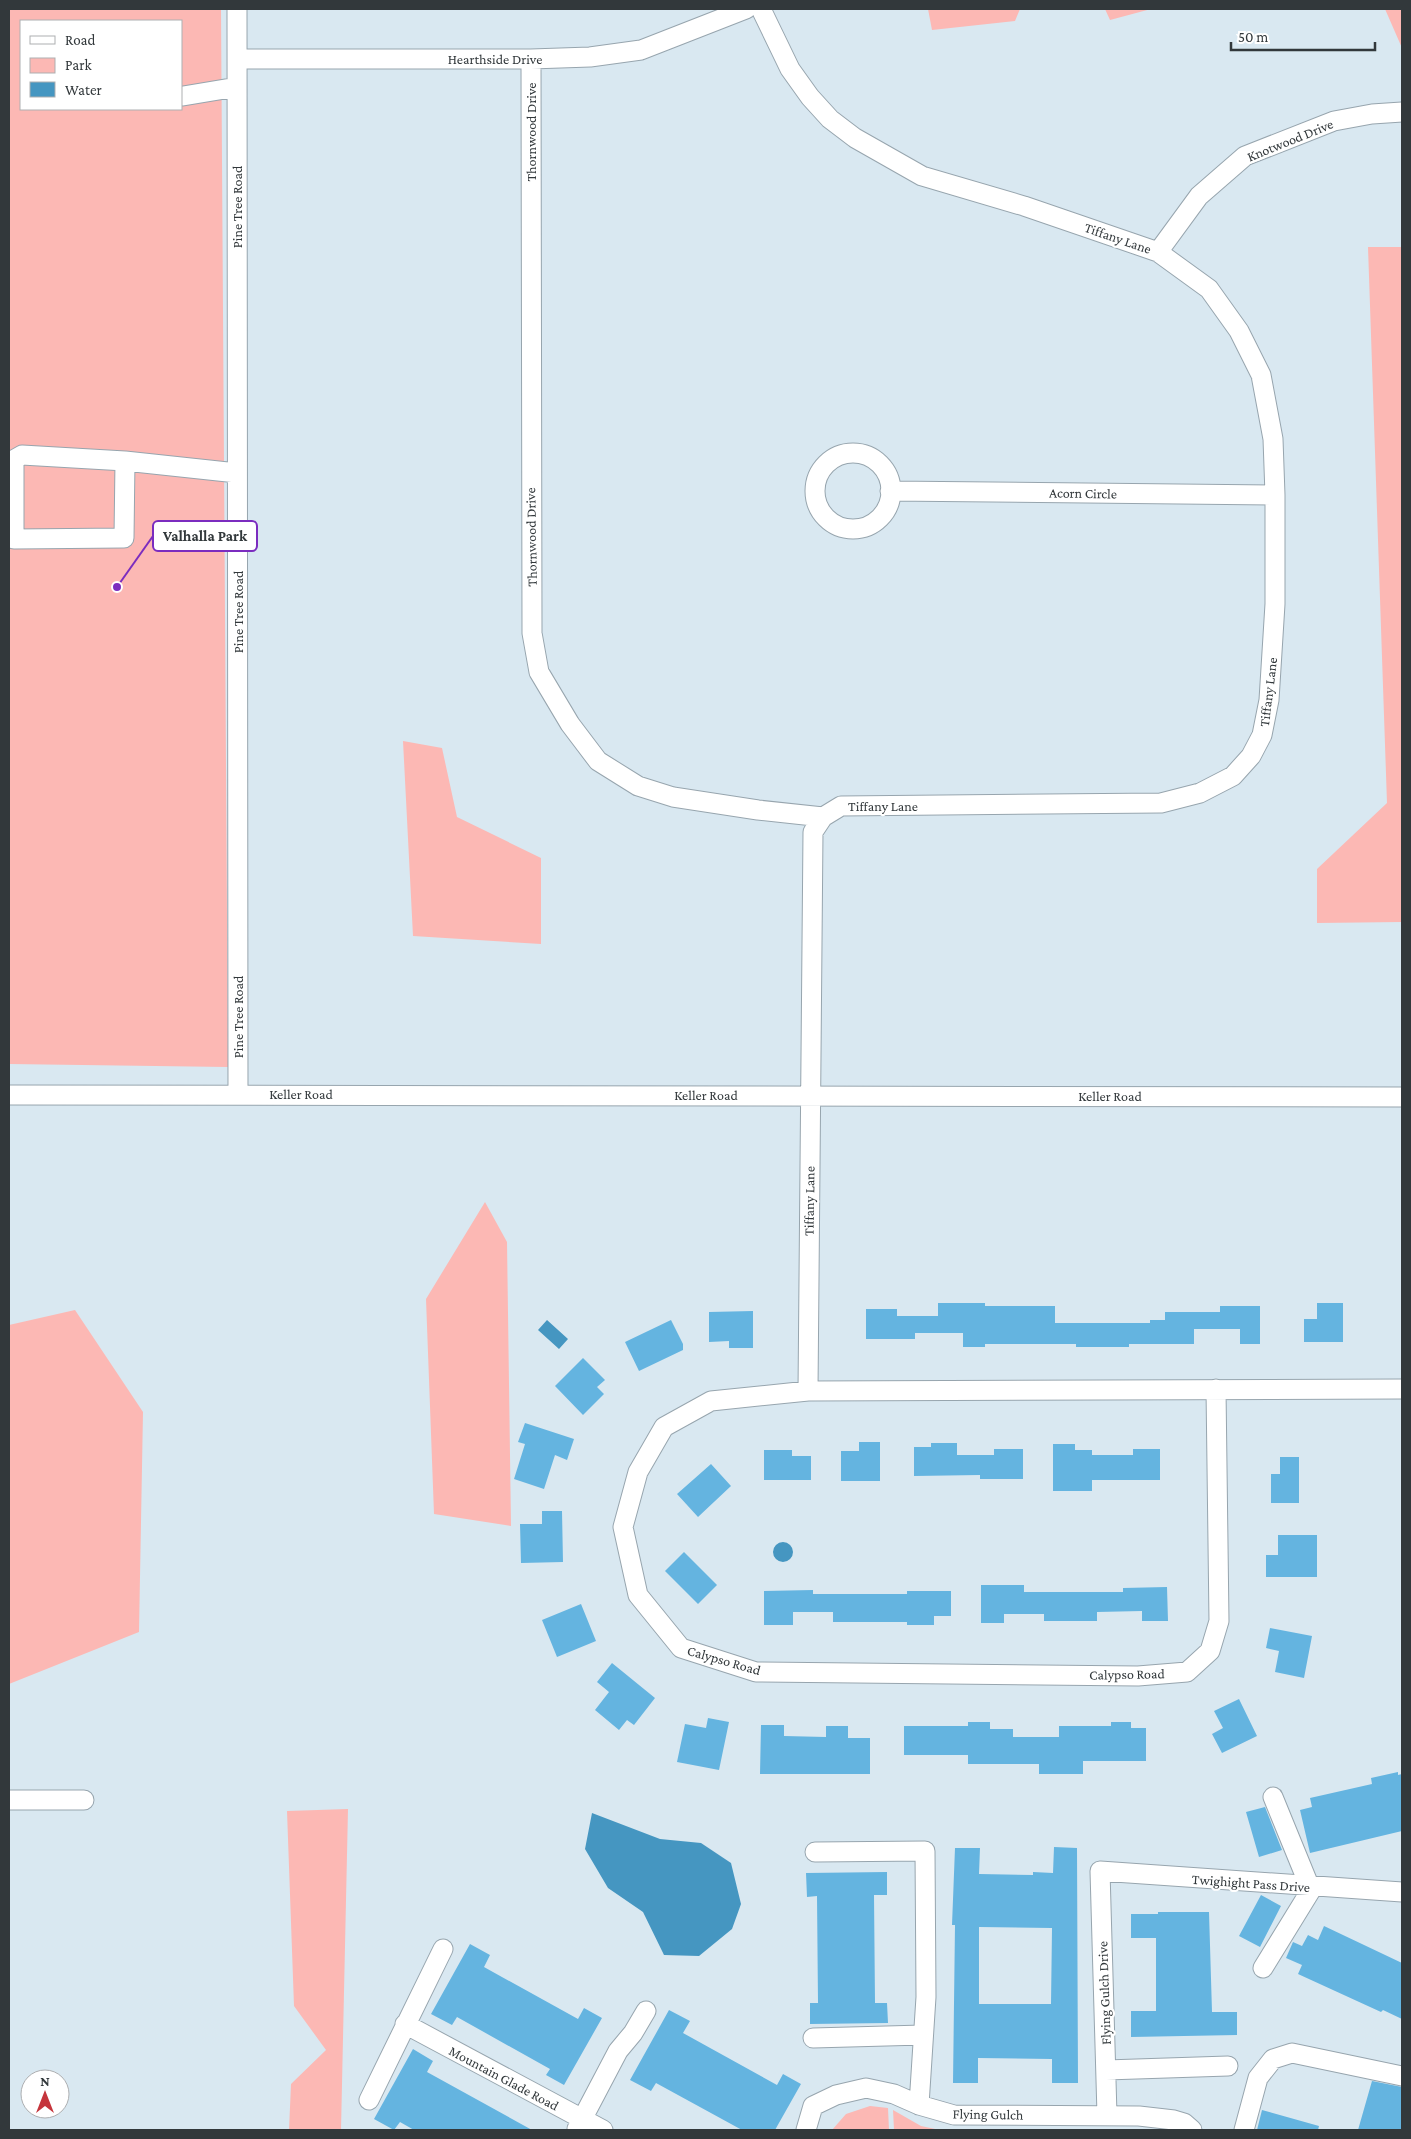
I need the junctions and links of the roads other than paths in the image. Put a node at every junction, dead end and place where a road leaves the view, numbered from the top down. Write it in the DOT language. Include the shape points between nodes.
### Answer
graph roads {
  1 [pos="238,9"];
  2 [pos="746,9"];
  3 [pos="761,9"];
  4 [pos="237,59"];
  5 [pos="531,59"];
  6 [pos="237,87"];
  7 [pos="182,96"];
  8 [pos="1402,112"];
  9 [pos="1158,252"];
  10 [pos="125,461"];
  11 [pos="238,473"];
  12 [pos="890,491"];
  13 [pos="1275,495"];
  14 [pos="823,817"];
  15 [pos="238,1094"];
  16 [pos="9,1095"];
  17 [pos="810,1095"];
  18 [pos="1402,1097"];
  19 [pos="1216,1389"];
  20 [pos="1402,1389"];
  21 [pos="808,1391"];
  22 [pos="1273,1797"];
  23 [pos="9,1800"];
  24 [pos="84,1800"];
  25 [pos="815,1852"];
  26 [pos="1100,1872"];
  27 [pos="1311,1886"];
  28 [pos="1402,1892"];
  29 [pos="443,1949"];
  30 [pos="1263,1968"];
  31 [pos="646,2011"];
  32 [pos="406,2024"];
  33 [pos="923,2035"];
  34 [pos="813,2038"];
  35 [pos="1228,2066"];
  36 [pos="1106,2070"];
  37 [pos="1402,2076"];
  38 [pos="369,2100"];
  39 [pos="919,2104"];
  40 [pos="1107,2115"];
  41 [pos="580,2125"];
  42 [pos="603,2130"];
  43 [pos="806,2130"];
  44 [pos="1192,2130"];
  45 [pos="1244,2130"];
  1 -- 4 [label="street, Pine Tree Road"];
  2 -- 5 [label="street, Hearthside Drive" via="641,50 590,57"];
  3 -- 9 [label="street, Tiffany Lane" via="790,68 810,97 855,138 922,176 1024,206"];
  4 -- 5 [label="street, Hearthside Drive"];
  4 -- 6 [label="street, Pine Tree Road"];
  5 -- 14 [label="street, Thornwood Drive" via="532,633 539,672 570,724 598,761 638,786 673,797"];
  6 -- 7 [label="street"];
  6 -- 11 [label="street, Pine Tree Road"];
  8 -- 9 [label="street, Knotwood Drive" via="1334,121 1245,156 1199,196"];
  9 -- 13 [label="street, Tiffany Lane" via="1209,289 1239,331 1261,375 1273,439"];
  10 -- 10 [label="street" via="29,454 16,459 13,477 14,539 124,538"];
  10 -- 11 [label="street"];
  11 -- 15 [label="street, Pine Tree Road"];
  12 -- 12 [label="street" via="887,509 879,519 864,528 851,529 826,519 818,506 815,484 827,462 849,453 863,454 883,467 890,481"];
  12 -- 13 [label="street, Acorn Circle"];
  13 -- 14 [label="street, Tiffany Lane" via="1275,604 1269,700 1262,735 1251,756 1233,776 1200,793 1161,803 841,806"];
  14 -- 17 [label="street, Tiffany Lane" via="814,832 812,849"];
  15 -- 16 [label="street, Keller Road"];
  15 -- 17 [label="street, Keller Road"];
  17 -- 18 [label="street, Keller Road"];
  17 -- 21 [label="street, Tiffany Lane"];
  19 -- 20 [label="street, Calypso Road"];
  19 -- 21 [label="street, Calypso Road"];
  19 -- 21 [label="street, Calypso Road" via="1219,1621 1210,1651 1187,1672 1138,1676 756,1672 681,1648 638,1595 623,1527 638,1472 664,1428 711,1401"];
  22 -- 27 [label="street"];
  23 -- 24 [label="street"];
  25 -- 33 [label="street" via="925,1851 926,1997"];
  26 -- 27 [label="street, Twighight Pass Drive"];
  26 -- 36 [label="street, Flying Gulch Drive"];
  27 -- 28 [label="street, Twighight Pass Drive"];
  27 -- 30 [label="street"];
  29 -- 32 [label="street"];
  31 -- 41 [label="street" via="618,2051"];
  32 -- 38 [label="street"];
  32 -- 41 [label="street, Mountain Glade Road"];
  33 -- 34 [label="street"];
  33 -- 39 [label="street"];
  35 -- 36 [label="street"];
  36 -- 40 [label="street, Flying Gulch Drive"];
  37 -- 45 [label="street" via="1292,2053 1273,2059 1258,2078"];
  39 -- 40 [label="street, Flying Gulch" via="954,2115"];
  39 -- 43 [label="street, Flying Gulch" via="866,2088 836,2095 814,2106"];
  40 -- 44 [label="street, Flying Gulch" via="1174,2120"];
  41 -- 42 [label="street, Mountain Glade Road"];
}
